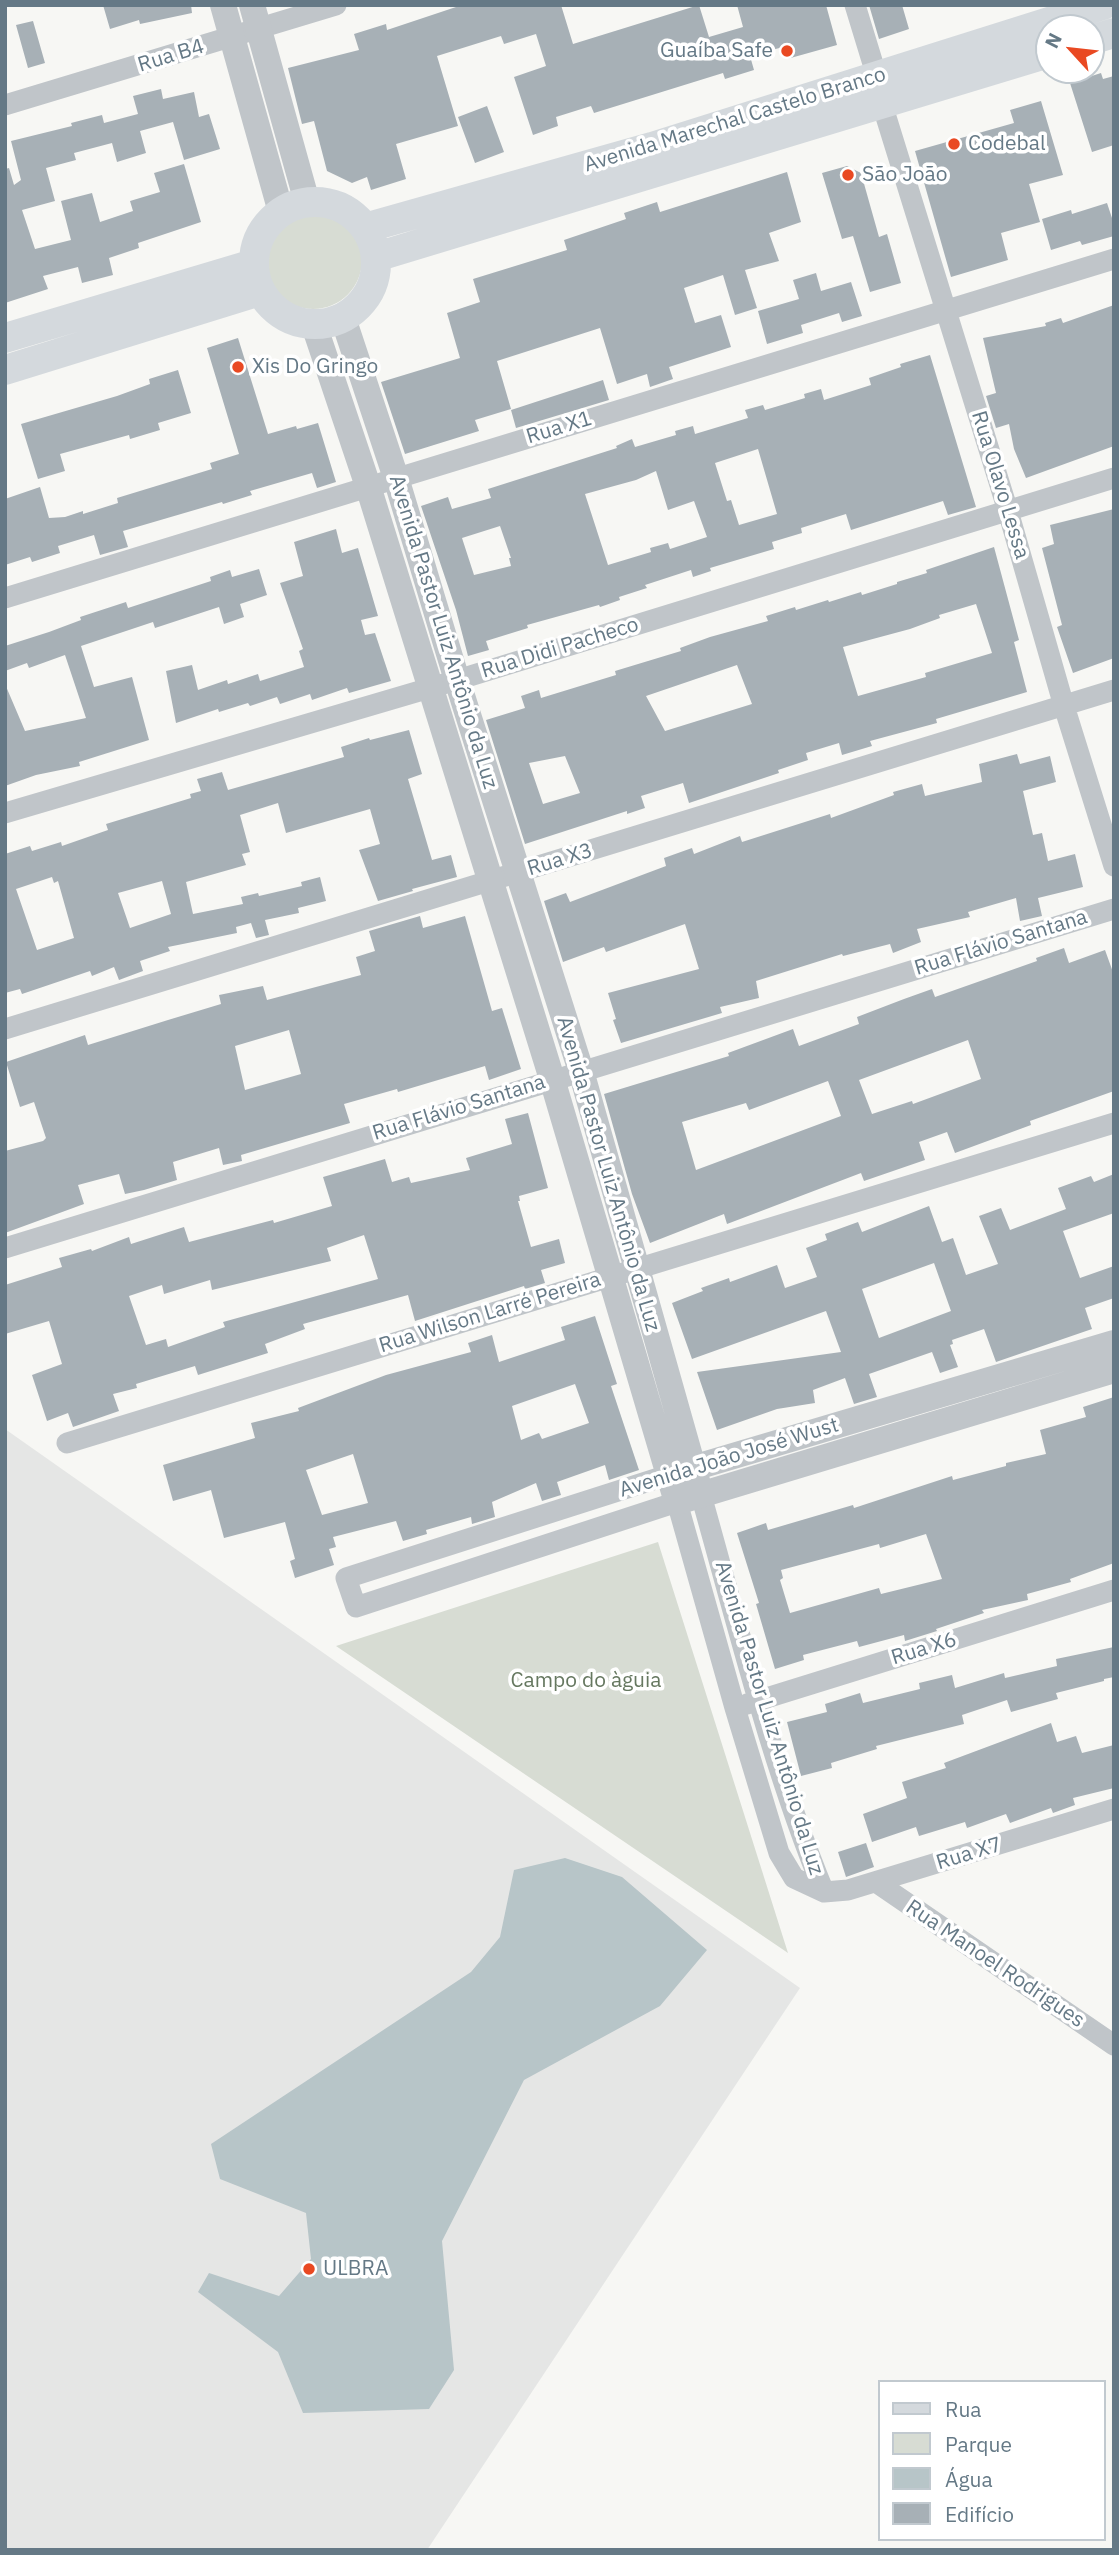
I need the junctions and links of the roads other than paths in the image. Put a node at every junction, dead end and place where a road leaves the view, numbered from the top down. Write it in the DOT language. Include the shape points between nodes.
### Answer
graph roads {
  1 [pos="223,5"];
  2 [pos="336,5"];
  3 [pos="855,5"];
  4 [pos="1103,5"];
  5 [pos="1065,11"];
  6 [pos="256,17"];
  7 [pos="234,37"];
  8 [pos="1035,56"];
  9 [pos="880,91"];
  10 [pos="5,105"];
  11 [pos="294,207"];
  12 [pos="365,228"];
  13 [pos="376,257"];
  14 [pos="1114,259"];
  15 [pos="256,277"];
  16 [pos="947,310"];
  17 [pos="343,318"];
  18 [pos="314,325"];
  19 [pos="5,338"];
  20 [pos="5,370"];
  21 [pos="396,478"];
  22 [pos="1114,478"];
  23 [pos="368,486"];
  24 [pos="1009,511"];
  25 [pos="5,598"];
  26 [pos="457,680"];
  27 [pos="430,686"];
  28 [pos="1114,690"];
  29 [pos="1064,706"];
  30 [pos="5,813"];
  31 [pos="1114,866"];
  32 [pos="517,873"];
  33 [pos="490,881"];
  34 [pos="1114,909"];
  35 [pos="5,1028"];
  36 [pos="581,1071"];
  37 [pos="552,1079"];
  38 [pos="1114,1123"];
  39 [pos="5,1248"];
  40 [pos="636,1269"];
  41 [pos="609,1276"];
  42 [pos="1114,1343"];
  43 [pos="1114,1370"];
  44 [pos="67,1443"];
  45 [pos="680,1472"];
  46 [pos="689,1499"];
  47 [pos="1114,1590"];
  48 [pos="760,1700"];
  49 [pos="735,1708"];
  50 [pos="1114,1809"];
  51 [pos="876,1882"];
  52 [pos="824,1892"];
  53 [pos="1114,2045"];
  1 -- 7 [label="street"];
  2 -- 6 [label="street, Rua B4"];
  3 -- 9 [label="street, Rua Olavo Lessa"];
  4 -- 5 [label="main road, Avenida Marechal Castelo Branco"];
  5 -- 9 [label="main road, Avenida Marechal Castelo Branco"];
  6 -- 7 [label="street, Rua B4"];
  6 -- 11 [label="street"];
  7 -- 10 [label="street, Rua B4"];
  7 -- 11 [label="street"];
  8 -- 9 [label="main road, Avenida Marechal Castelo Branco"];
  9 -- 12 [label="main road, Avenida Marechal Castelo Branco" via="652,146"];
  9 -- 13 [label="main road, Avenida Marechal Castelo Branco"];
  9 -- 16 [label="street, Rua Olavo Lessa"];
  11 -- 12 [label="main road" via="324,202 354,216"];
  11 -- 15 [label="main road" via="266,226 257,244"];
  12 -- 13 [label="main road"];
  13 -- 17 [label="main road" via="368,292"];
  14 -- 16 [label="street, Rua X1"];
  15 -- 18 [label="main road" via="269,305 282,316"];
  15 -- 19 [label="main road"];
  15 -- 20 [label="main road"];
  16 -- 21 [label="street, Rua X1"];
  16 -- 24 [label="street, Rua Olavo Lessa"];
  17 -- 18 [label="main road"];
  17 -- 21 [label="street, Avenida Pastor Luiz Antônio da Luz"];
  18 -- 23 [label="street, Avenida Pastor Luiz Antônio da Luz"];
  21 -- 23 [label="street, Rua X1"];
  21 -- 26 [label="street, Avenida Pastor Luiz Antônio da Luz"];
  22 -- 24 [label="street, Rua Didi Pacheco"];
  23 -- 25 [label="street, Rua X1"];
  23 -- 27 [label="street, Avenida Pastor Luiz Antônio da Luz"];
  24 -- 26 [label="street, Rua Didi Pacheco"];
  24 -- 29 [label="street, Rua Olavo Lessa"];
  26 -- 27 [label="street, Rua Didi Pacheco"];
  26 -- 32 [label="street, Avenida Pastor Luiz Antônio da Luz"];
  27 -- 30 [label="street, Rua Didi Pacheco"];
  27 -- 33 [label="street, Avenida Pastor Luiz Antônio da Luz"];
  28 -- 29 [label="street, Rua X3"];
  29 -- 31 [label="street, Rua Olavo Lessa"];
  29 -- 32 [label="street, Rua X3"];
  32 -- 33 [label="street, Rua X3"];
  32 -- 36 [label="street, Avenida Pastor Luiz Antônio da Luz"];
  33 -- 35 [label="street, Rua X3"];
  33 -- 37 [label="street, Avenida Pastor Luiz Antônio da Luz"];
  34 -- 36 [label="street, Rua Flávio Santana"];
  36 -- 37 [label="street, Rua Flávio Santana"];
  36 -- 40 [label="street, Avenida Pastor Luiz Antônio da Luz"];
  37 -- 39 [label="street, Rua Flávio Santana"];
  37 -- 41 [label="street, Avenida Pastor Luiz Antônio da Luz"];
  38 -- 40 [label="street, Rua Wilson Larré Pereira"];
  40 -- 41 [label="street, Rua Wilson Larré Pereira"];
  40 -- 45 [label="street, Avenida Pastor Luiz Antônio da Luz"];
  41 -- 44 [label="street, Rua Wilson Larré Pereira"];
  41 -- 45 [label="street, Avenida Pastor Luiz Antônio da Luz"];
  42 -- 45 [label="street, Avenida João José Wust"];
  43 -- 46 [label="street, Avenida João José Wust"];
  45 -- 46 [label="street, Avenida Pastor Luiz Antônio da Luz"];
  45 -- 46 [label="street, Avenida João José Wust" via="346,1578 356,1607"];
  46 -- 48 [label="street, Avenida Pastor Luiz Antônio da Luz"];
  46 -- 49 [label="street, Avenida Pastor Luiz Antônio da Luz"];
  47 -- 48 [label="street, Rua X6"];
  48 -- 49 [label="street, Rua X6"];
  48 -- 52 [label="street, Avenida Pastor Luiz Antônio da Luz"];
  49 -- 52 [label="street, Avenida Pastor Luiz Antônio da Luz" via="779,1853 794,1878"];
  50 -- 51 [label="street, Rua X7"];
  51 -- 52 [label="street, Rua X7"];
  51 -- 53 [label="street, Rua Manoel Rodrigues"];
}
